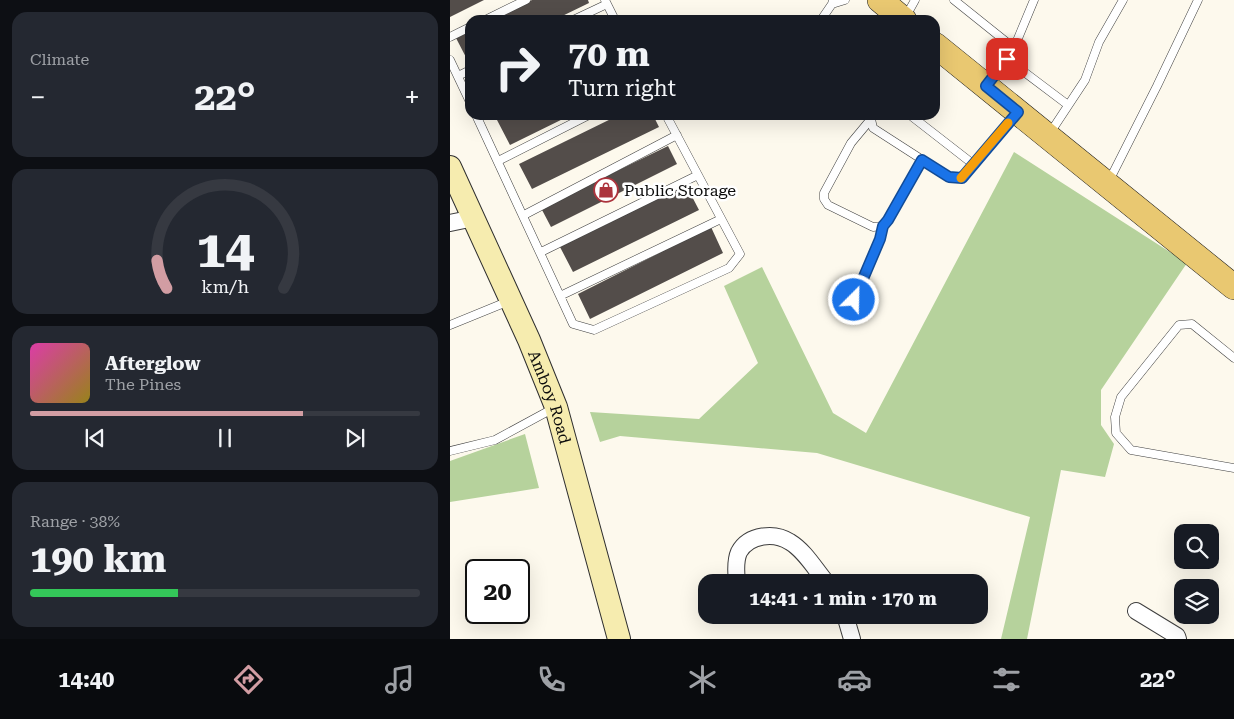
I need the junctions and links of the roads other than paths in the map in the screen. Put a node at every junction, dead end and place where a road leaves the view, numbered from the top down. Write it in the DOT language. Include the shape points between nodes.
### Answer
graph roads {
  1 [pos="526,0"];
  2 [pos="845,0"];
  3 [pos="880,0"];
  4 [pos="915,0"];
  5 [pos="954,0"];
  6 [pos="1034,0"];
  7 [pos="1123,0"];
  8 [pos="1198,0"];
  9 [pos="606,2"];
  10 [pos="832,2"];
  11 [pos="495,15"];
  12 [pos="582,15"];
  13 [pos="612,15"];
  14 [pos="824,15"];
  15 [pos="898,15"];
  16 [pos="907,15"];
  17 [pos="465,30"];
  18 [pos="450,37"];
  19 [pos="1014,48"];
  20 [pos="940,49"];
  21 [pos="1007,59"];
  22 [pos="450,60"];
  23 [pos="465,72"];
  24 [pos="458,76"];
  25 [pos="986,86"];
  26 [pos="465,91"];
  27 [pos="1068,105"];
  28 [pos="1018,112"];
  29 [pos="478,120"];
  30 [pos="579,120"];
  31 [pos="669,120"];
  32 [pos="870,120"];
  33 [pos="873,120"];
  34 [pos="916,120"];
  35 [pos="677,135"];
  36 [pos="1048,137"];
  37 [pos="922,160"];
  38 [pos="498,161"];
  39 [pos="973,164"];
  40 [pos="450,167"];
  41 [pos="698,174"];
  42 [pos="1107,185"];
  43 [pos="524,215"];
  44 [pos="474,218"];
  45 [pos="721,219"];
  46 [pos="450,223"];
  47 [pos="883,226"];
  48 [pos="542,252"];
  49 [pos="1234,287"];
  50 [pos="560,296"];
  51 [pos="510,300"];
  52 [pos="854,300"];
  53 [pos="450,325"];
  54 [pos="1234,358"];
  55 [pos="556,407"];
  56 [pos="450,451"];
  57 [pos="1234,468"];
  58 [pos="737,574"];
  59 [pos="819,574"];
  60 [pos="1136,611"];
  61 [pos="848,624"];
  62 [pos="619,639"];
  63 [pos="852,639"];
  64 [pos="1178,639"];
  1 -- 11 [label="lane"];
  2 -- 10 [label="lane"];
  3 -- 15 [label="main road"];
  4 -- 16 [label="lane"];
  5 -- 19 [label="lane"];
  6 -- 19 [label="lane"];
  7 -- 27 [label="lane" via="1099,42 1085,80"];
  8 -- 42 [label="lane"];
  9 -- 12 [label="lane"];
  9 -- 13 [label="lane"];
  10 -- 14 [label="lane"];
  17 -- 18 [label="lane"];
  19 -- 21 [label="lane"];
  20 -- 25 [label="main road"];
  21 -- 25 [label="lane"];
  21 -- 27 [label="lane"];
  22 -- 24 [label="lane"];
  23 -- 24 [label="lane"];
  24 -- 26 [label="lane"];
  25 -- 28 [label="main road"];
  27 -- 36 [label="lane"];
  28 -- 36 [label="main road"];
  28 -- 39 [label="lane"];
  29 -- 38 [label="lane"];
  30 -- 38 [label="lane"];
  31 -- 35 [label="lane"];
  32 -- 47 [label="lane" via="851,143 824,193 824,199 828,205 873,227"];
  33 -- 37 [label="lane" via="873,128"];
  34 -- 39 [label="lane"];
  35 -- 41 [label="lane"];
  35 -- 43 [label="lane"];
  36 -- 42 [label="main road"];
  37 -- 39 [label="lane" via="949,177 962,178"];
  37 -- 47 [label="lane"];
  38 -- 43 [label="lane"];
  40 -- 44 [label="street, Amboy Road"];
  41 -- 45 [label="lane"];
  41 -- 48 [label="lane"];
  42 -- 49 [label="main road"];
  43 -- 48 [label="lane"];
  44 -- 46 [label="street"];
  44 -- 51 [label="street, Amboy Road"];
  45 -- 50 [label="lane"];
  45 -- 50 [label="lane" via="740,254 730,268 594,330 573,324"];
  47 -- 52 [label="lane"];
  48 -- 50 [label="lane"];
  51 -- 53 [label="lane"];
  51 -- 55 [label="street, Amboy Road"];
  54 -- 57 [label="lane" via="1192,324 1179,325 1121,397 1115,417 1116,433 1131,450"];
  55 -- 56 [label="lane" via="494,440"];
  55 -- 62 [label="street, Amboy Road"];
  58 -- 59 [label="street" via="740,551 761,537 775,535 798,548"];
  60 -- 64 [label="street"];
  61 -- 63 [label="street"];
}
